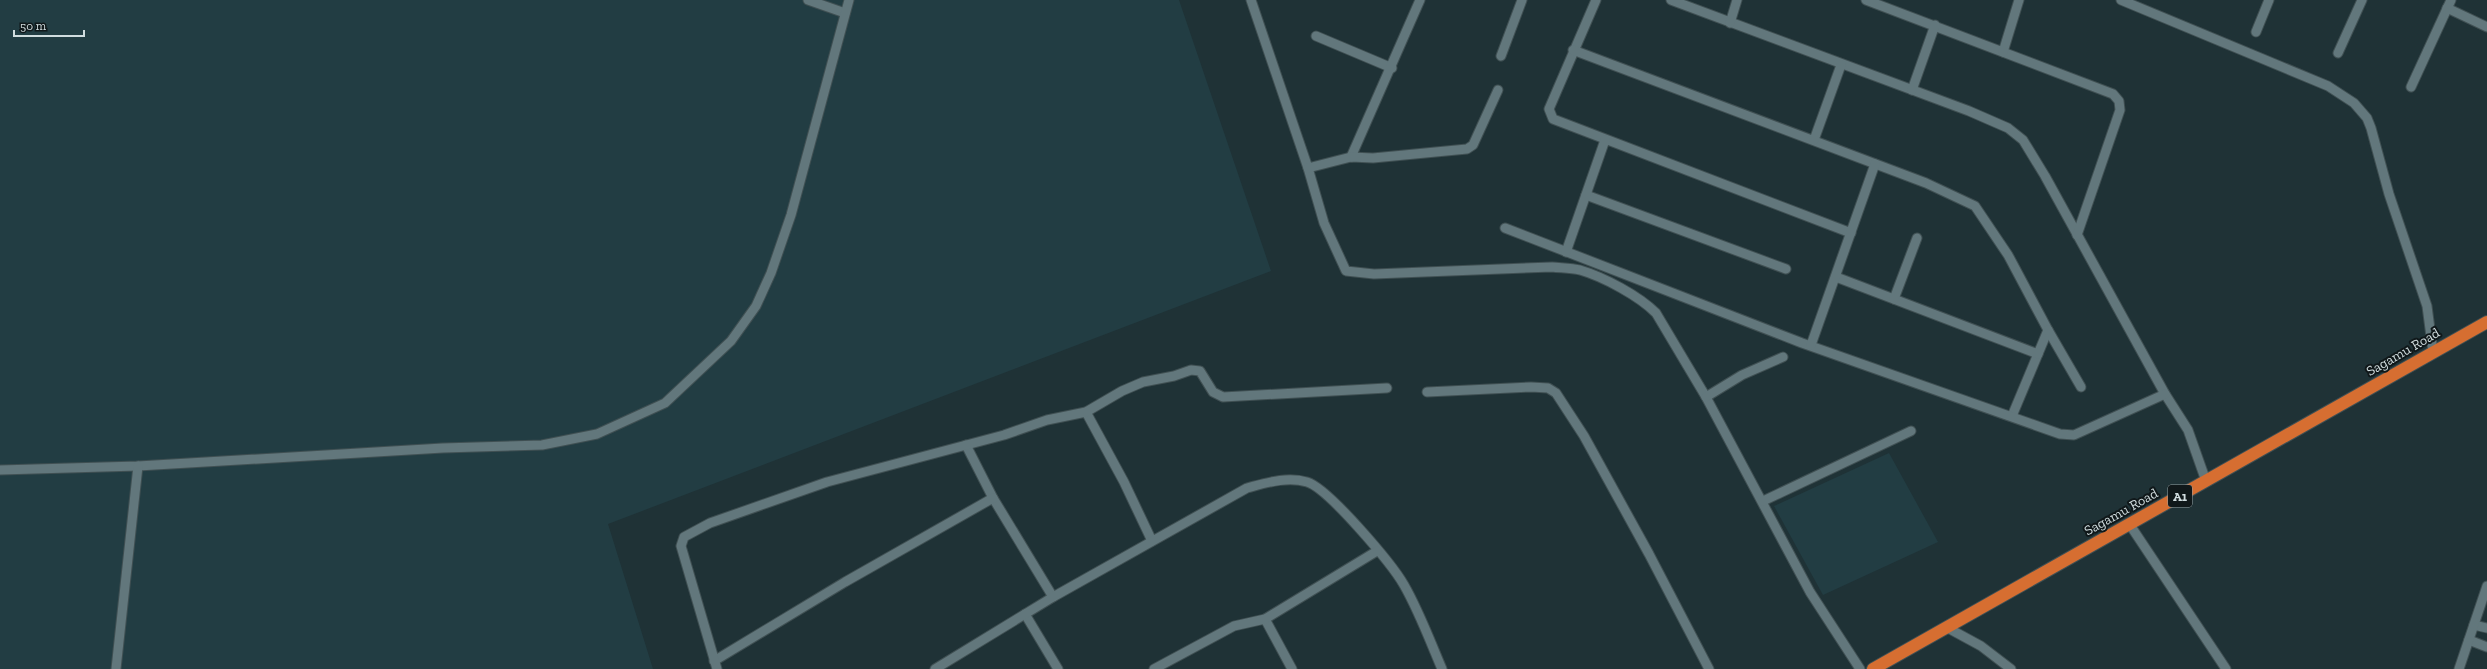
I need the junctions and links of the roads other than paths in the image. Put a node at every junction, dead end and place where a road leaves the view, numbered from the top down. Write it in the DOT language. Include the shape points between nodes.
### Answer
graph roads {
  1 [pos="808,0"];
  2 [pos="849,0"];
  3 [pos="1251,0"];
  4 [pos="1420,0"];
  5 [pos="1522,0"];
  6 [pos="1596,0"];
  7 [pos="1671,0"];
  8 [pos="1737,0"];
  9 [pos="1866,0"];
  10 [pos="2018,0"];
  11 [pos="2121,0"];
  12 [pos="2270,0"];
  13 [pos="2362,0"];
  14 [pos="2449,4"];
  15 [pos="845,12"];
  16 [pos="1730,23"];
  17 [pos="1935,25"];
  18 [pos="2487,27"];
  19 [pos="2256,32"];
  20 [pos="1316,36"];
  21 [pos="1573,50"];
  22 [pos="2003,52"];
  23 [pos="2338,53"];
  24 [pos="1501,56"];
  25 [pos="1841,65"];
  26 [pos="1392,68"];
  27 [pos="2411,87"];
  28 [pos="1498,90"];
  29 [pos="1912,90"];
  30 [pos="1605,140"];
  31 [pos="1814,140"];
  32 [pos="1351,157"];
  33 [pos="1875,164"];
  34 [pos="1308,168"];
  35 [pos="1586,195"];
  36 [pos="1505,228"];
  37 [pos="1851,233"];
  38 [pos="2077,234"];
  39 [pos="1918,238"];
  40 [pos="1566,252"];
  41 [pos="1786,269"];
  42 [pos="1836,277"];
  43 [pos="1894,299"];
  44 [pos="2487,322"];
  45 [pos="2048,330"];
  46 [pos="1811,345"];
  47 [pos="2433,352"];
  48 [pos="2038,354"];
  49 [pos="1783,357"];
  50 [pos="2080,387"];
  51 [pos="1387,388"];
  52 [pos="1427,392"];
  53 [pos="2165,394"];
  54 [pos="1706,397"];
  55 [pos="1086,412"];
  56 [pos="2012,416"];
  57 [pos="1911,431"];
  58 [pos="966,445"];
  59 [pos="138,466"];
  60 [pos="0,470"];
  61 [pos="2206,481"];
  62 [pos="993,498"];
  63 [pos="1763,501"];
  64 [pos="2130,525"];
  65 [pos="1152,541"];
  66 [pos="1377,551"];
  67 [pos="2487,586"];
  68 [pos="1053,597"];
  69 [pos="1025,614"];
  70 [pos="1265,619"];
  71 [pos="2474,625"];
  72 [pos="1946,627"];
  73 [pos="2487,628"];
  74 [pos="2469,640"];
  75 [pos="2487,647"];
  76 [pos="716,665"];
  77 [pos="2224,666"];
  78 [pos="116,669"];
  79 [pos="935,669"];
  80 [pos="1058,669"];
  81 [pos="1154,669"];
  82 [pos="1292,669"];
  83 [pos="1442,669"];
  84 [pos="1709,669"];
  85 [pos="1860,669"];
  86 [pos="1873,669"];
  87 [pos="2011,669"];
  88 [pos="2214,669"];
  89 [pos="2459,669"];
  1 -- 15 [label="street"];
  2 -- 15 [label="street"];
  3 -- 34 [label="street"];
  4 -- 26 [label="street"];
  5 -- 24 [label="street"];
  6 -- 21 [label="street"];
  7 -- 16 [label="street"];
  8 -- 16 [label="street"];
  9 -- 17 [label="street"];
  10 -- 22 [label="street"];
  11 -- 47 [label="street" via="2328,86 2361,110 2371,128 2391,202 2427,306"];
  12 -- 19 [label="street"];
  13 -- 23 [label="street"];
  14 -- 18 [label="street"];
  14 -- 27 [label="street"];
  15 -- 59 [label="street" via="791,215 756,306 731,341 665,403 597,434 542,445 443,448"];
  16 -- 25 [label="street"];
  17 -- 22 [label="street"];
  17 -- 29 [label="street"];
  20 -- 26 [label="street"];
  21 -- 30 [label="street" via="1549,109 1550,116"];
  21 -- 31 [label="street"];
  22 -- 38 [label="street" via="2102,88 2119,101 2116,124"];
  25 -- 29 [label="street"];
  25 -- 31 [label="street"];
  26 -- 32 [label="street"];
  28 -- 32 [label="street" via="1473,145 1467,149 1373,158"];
  29 -- 38 [label="street" via="2016,133 2045,176"];
  30 -- 35 [label="street"];
  30 -- 37 [label="street"];
  31 -- 33 [label="street"];
  32 -- 34 [label="street"];
  33 -- 37 [label="street"];
  33 -- 45 [label="street" via="1945,191 1975,206 2008,255"];
  34 -- 54 [label="street" via="1324,223 1346,271 1374,274 1552,267 1580,270 1606,281 1648,305 1656,313"];
  35 -- 40 [label="street"];
  35 -- 41 [label="street"];
  36 -- 40 [label="street"];
  37 -- 42 [label="street"];
  38 -- 53 [label="street"];
  39 -- 43 [label="street"];
  40 -- 46 [label="street"];
  42 -- 43 [label="street"];
  42 -- 46 [label="street"];
  43 -- 48 [label="street"];
  44 -- 47 [label="highway, Sagamu Road / A1"];
  45 -- 48 [label="street"];
  45 -- 50 [label="street"];
  46 -- 56 [label="street"];
  47 -- 61 [label="highway, Sagamu Road / A1"];
  48 -- 56 [label="street"];
  49 -- 54 [label="street" via="1742,375"];
  51 -- 55 [label="street" via="1223,397 1213,392 1204,375 1195,370 1143,382"];
  52 -- 84 [label="street" via="1531,387 1548,388 1556,393 1584,436"];
  53 -- 56 [label="street" via="2074,435 2060,434"];
  53 -- 61 [label="street" via="2188,430"];
  54 -- 63 [label="street"];
  55 -- 58 [label="street" via="1047,420"];
  55 -- 65 [label="street"];
  57 -- 63 [label="street"];
  58 -- 62 [label="street"];
  58 -- 76 [label="street" via="827,482 710,523 684,537 681,546 683,556"];
  59 -- 60 [label="street"];
  59 -- 78 [label="street"];
  61 -- 64 [label="highway, Sagamu Road / A1"];
  62 -- 68 [label="street"];
  62 -- 76 [label="street" via="845,582"];
  63 -- 85 [label="street" via="1810,592"];
  64 -- 72 [label="highway, Sagamu Road / A1"];
  64 -- 77 [label="street"];
  65 -- 66 [label="street" via="1247,488 1290,480 1305,481 1322,490"];
  65 -- 68 [label="street"];
  66 -- 70 [label="street"];
  66 -- 83 [label="street" via="1404,585"];
  67 -- 71 [label="street"];
  68 -- 69 [label="street"];
  69 -- 79 [label="street"];
  69 -- 80 [label="street"];
  70 -- 81 [label="street" via="1234,626"];
  70 -- 82 [label="street"];
  71 -- 73 [label="street"];
  71 -- 74 [label="street"];
  72 -- 86 [label="highway, Sagamu Road / A1"];
  72 -- 87 [label="street" via="1981,646"];
  74 -- 75 [label="street"];
  74 -- 89 [label="street"];
  77 -- 88 [label="street"];
}
